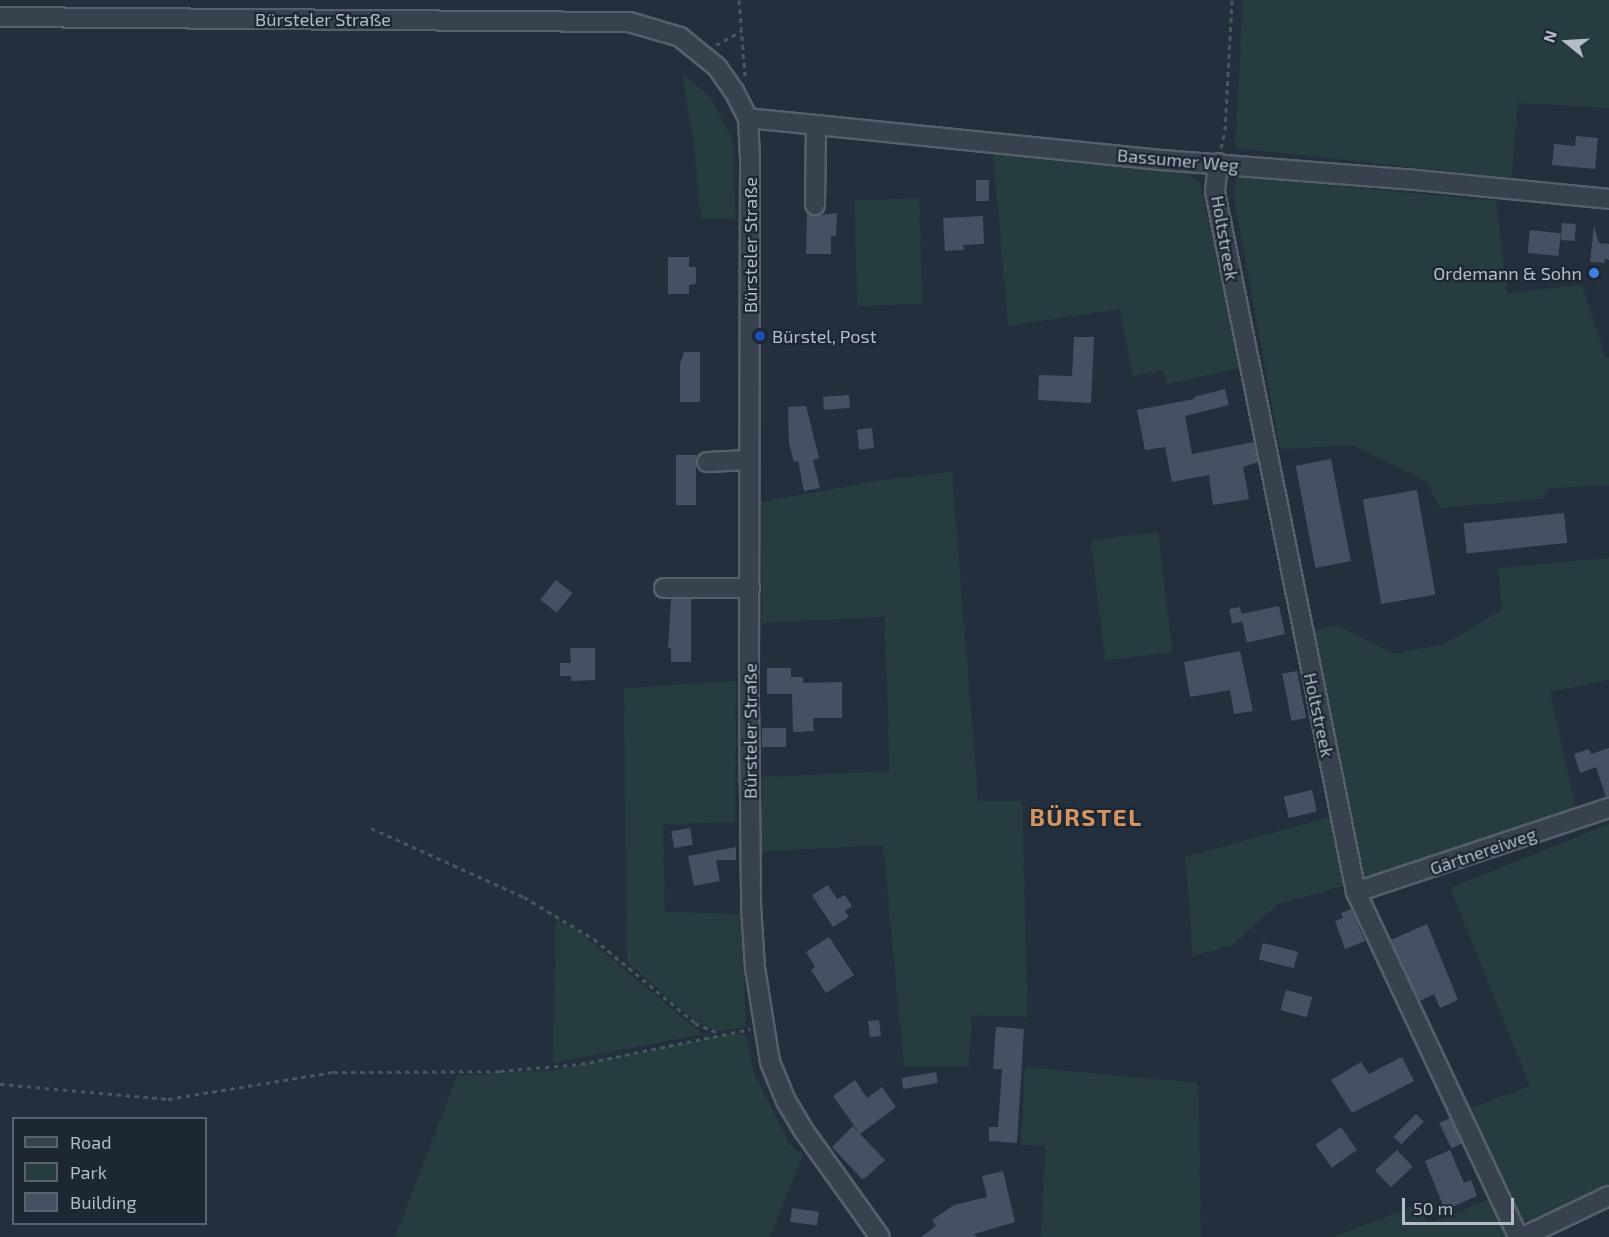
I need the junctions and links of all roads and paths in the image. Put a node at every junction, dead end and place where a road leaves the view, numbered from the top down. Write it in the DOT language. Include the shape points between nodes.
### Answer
graph roads {
  1 [pos="739,0"];
  2 [pos="1232,0"];
  3 [pos="0,17"];
  4 [pos="741,31"];
  5 [pos="704,56"];
  6 [pos="745,83"];
  7 [pos="748,118"];
  8 [pos="816,125"];
  9 [pos="1218,163"];
  10 [pos="1609,199"];
  11 [pos="814,205"];
  12 [pos="749,460"];
  13 [pos="707,462"];
  14 [pos="664,588"];
  15 [pos="750,588"];
  16 [pos="1609,808"];
  17 [pos="371,828"];
  18 [pos="1356,892"];
  19 [pos="763,1027"];
  20 [pos="719,1034"];
  21 [pos="0,1084"];
  22 [pos="1609,1196"];
  23 [pos="880,1237"];
  24 [pos="1518,1237"];
  25 [pos="1523,1237"];
  1 -- 4 [label="path"];
  2 -- 9 [label="path" via="1225,130"];
  3 -- 5 [label="street, Bürsteler Straße" via="629,22 680,37"];
  4 -- 5 [label="path"];
  4 -- 6 [label="path"];
  5 -- 7 [label="street, Bürsteler Straße" via="734,91"];
  7 -- 8 [label="street, Bassumer Weg"];
  7 -- 12 [label="street, Bürsteler Straße"];
  8 -- 9 [label="street, Bassumer Weg"];
  8 -- 11 [label="street"];
  9 -- 10 [label="street, Bassumer Weg"];
  9 -- 18 [label="street, Holtstreek" via="1215,192"];
  12 -- 13 [label="street"];
  12 -- 15 [label="street, Bürsteler Straße"];
  14 -- 15 [label="street"];
  15 -- 19 [label="street, Bürsteler Straße" via="752,913"];
  16 -- 18 [label="street, Gärtnereiweg"];
  17 -- 20 [label="path" via="524,897 594,939 695,1023"];
  18 -- 24 [label="street, Holtstreek"];
  19 -- 20 [label="path"];
  19 -- 23 [label="street, Bürsteler Straße" via="770,1062 786,1101"];
  20 -- 21 [label="path" via="581,1064 500,1071 333,1072 168,1099"];
  22 -- 25 [label="street"];
}
